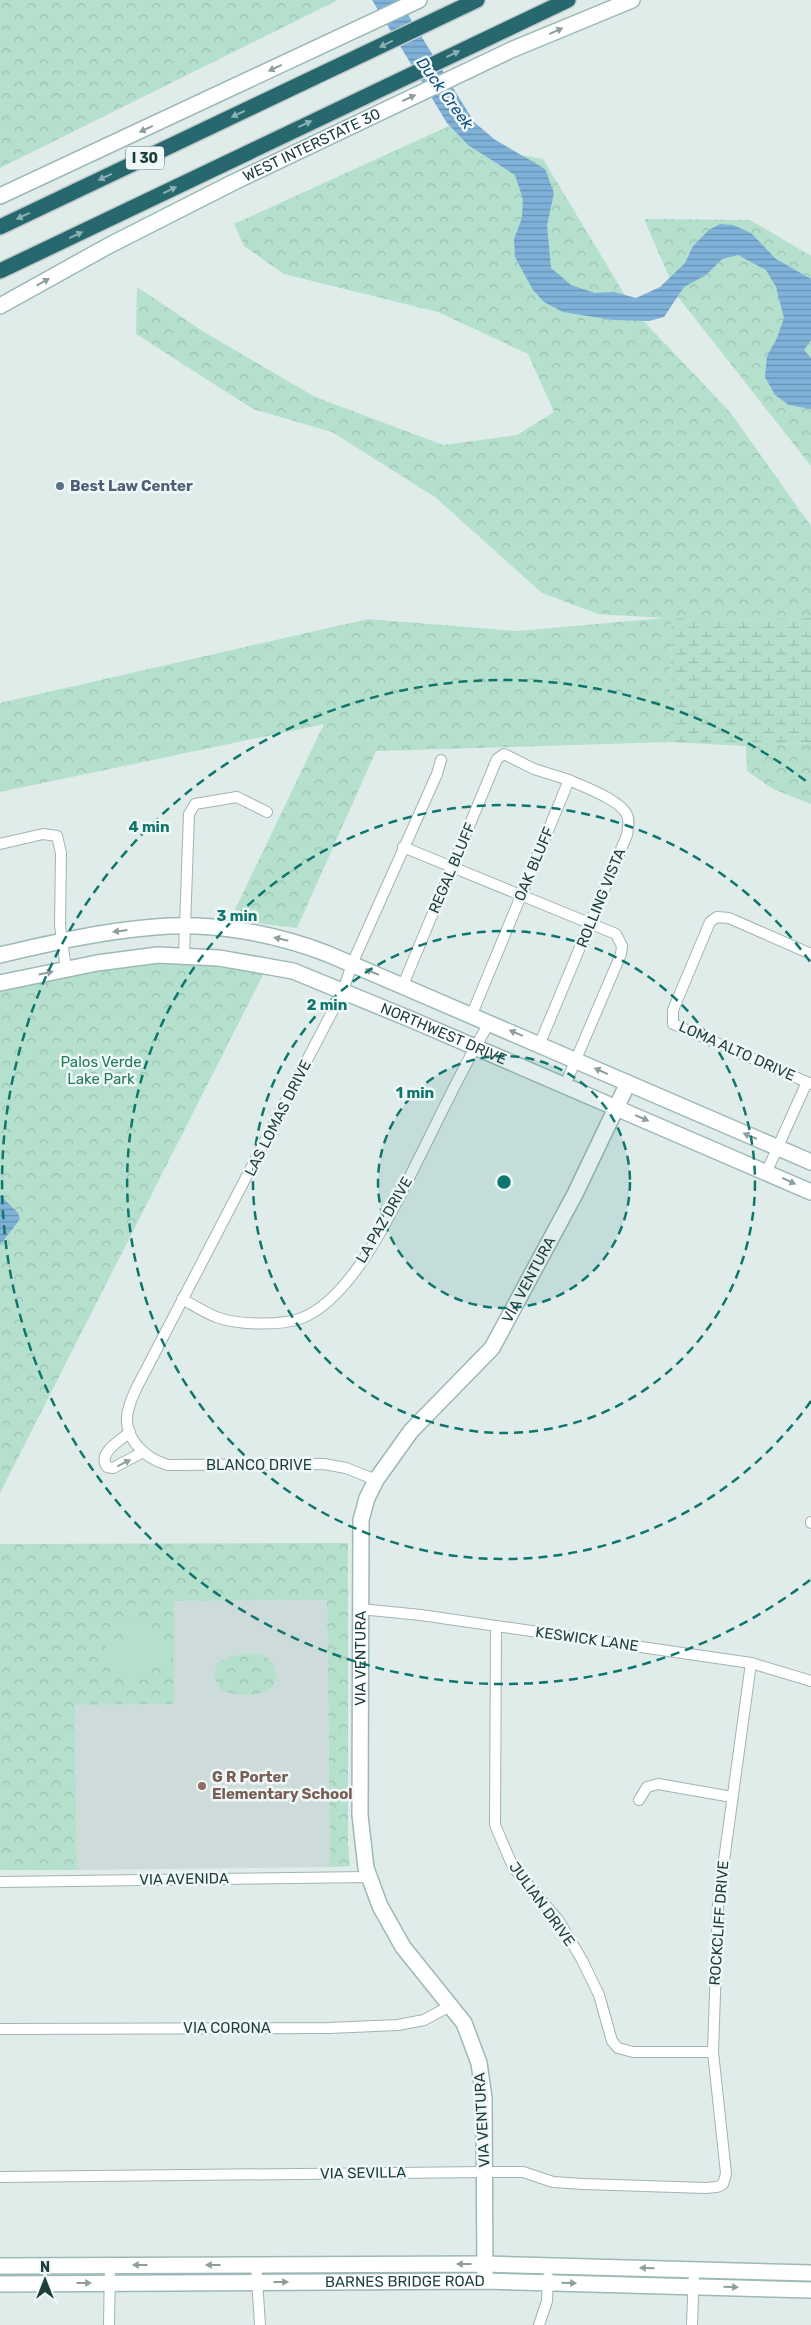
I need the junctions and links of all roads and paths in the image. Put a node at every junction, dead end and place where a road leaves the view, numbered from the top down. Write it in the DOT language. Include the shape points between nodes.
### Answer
graph roads {
  1 [pos="419,0"];
  2 [pos="478,0"];
  3 [pos="575,0"];
  4 [pos="632,0"];
  5 [pos="562,3"];
  6 [pos="0,196"];
  7 [pos="0,227"];
  8 [pos="0,271"];
  9 [pos="0,306"];
  10 [pos="441,760"];
  11 [pos="570,780"];
  12 [pos="267,812"];
  13 [pos="0,844"];
  14 [pos="403,847"];
  15 [pos="452,867"];
  16 [pos="521,895"];
  17 [pos="592,924"];
  18 [pos="185,926"];
  19 [pos="62,941"];
  20 [pos="811,954"];
  21 [pos="0,955"];
  22 [pos="184,955"];
  23 [pos="352,964"];
  24 [pos="66,969"];
  25 [pos="0,983"];
  26 [pos="403,985"];
  27 [pos="343,991"];
  28 [pos="472,1014"];
  29 [pos="490,1022"];
  30 [pos="540,1043"];
  31 [pos="475,1047"];
  32 [pos="576,1060"];
  33 [pos="628,1083"];
  34 [pos="809,1083"];
  35 [pos="565,1085"];
  36 [pos="616,1107"];
  37 [pos="778,1148"];
  38 [pos="811,1162"];
  39 [pos="767,1171"];
  40 [pos="811,1192"];
  41 [pos="182,1299"];
  42 [pos="130,1432"];
  43 [pos="143,1452"];
  44 [pos="376,1480"];
  45 [pos="360,1609"];
  46 [pos="496,1626"];
  47 [pos="750,1663"];
  48 [pos="811,1681"];
  49 [pos="732,1797"];
  50 [pos="639,1800"];
  51 [pos="368,1877"];
  52 [pos="0,1882"];
  53 [pos="450,2006"];
  54 [pos="0,2029"];
  55 [pos="713,2052"];
  56 [pos="485,2172"];
  57 [pos="0,2177"];
  58 [pos="723,2184"];
  59 [pos="256,2264"];
  60 [pos="485,2264"];
  61 [pos="110,2265"];
  62 [pos="0,2266"];
  63 [pos="548,2266"];
  64 [pos="694,2270"];
  65 [pos="811,2273"];
  66 [pos="485,2281"];
  67 [pos="258,2282"];
  68 [pos="548,2282"];
  69 [pos="110,2283"];
  70 [pos="0,2284"];
  71 [pos="694,2286"];
  72 [pos="811,2290"];
  73 [pos="109,2325"];
  74 [pos="260,2325"];
  75 [pos="539,2325"];
  76 [pos="692,2325"];
  1 -- 6 [label="main road, one-way"];
  2 -- 7 [label="highway, I 30, one-way"];
  3 -- 5 [label="highway"];
  9 -- 4 [label="main road, WEST INTERSTATE 30, one-way" via="108,246 349,126 511,50"];
  8 -- 5 [label="highway, I 30, one-way"];
  10 -- 14 [label="street, LAS LOMAS DRIVE"];
  11 -- 15 [label="street, REGAL BLUFF" via="534,769 504,754 497,759"];
  11 -- 16 [label="street, OAK BLUFF"];
  11 -- 17 [label="street, ROLLING VISTA" via="620,804 628,816 627,835"];
  12 -- 18 [label="street" via="237,797 195,804 189,814"];
  13 -- 19 [label="street" via="43,834 57,836 61,853 59,902"];
  14 -- 15 [label="street"];
  14 -- 23 [label="street, LAS LOMAS DRIVE"];
  15 -- 16 [label="street"];
  15 -- 26 [label="street, REGAL BLUFF"];
  16 -- 17 [label="street"];
  16 -- 28 [label="street, OAK BLUFF"];
  17 -- 30 [label="street, ROLLING VISTA"];
  17 -- 32 [label="street" via="616,934 622,954"];
  18 -- 19 [label="main road, NORTHWEST DRIVE, one-way" via="155,927"];
  18 -- 22 [label="street"];
  23 -- 18 [label="main road, NORTHWEST DRIVE, one-way" via="278,938"];
  19 -- 21 [label="main road, NORTHWEST DRIVE"];
  19 -- 24 [label="street"];
  20 -- 34 [label="street, LOMA ALTO DRIVE" via="729,918 718,918 710,922 673,1010 673,1024"];
  22 -- 24 [label="main road, NORTHWEST DRIVE" via="131,958"];
  22 -- 27 [label="main road, NORTHWEST DRIVE" via="274,966"];
  26 -- 23 [label="main road, NORTHWEST DRIVE, one-way"];
  23 -- 27 [label="street, LAS LOMAS DRIVE"];
  25 -- 24 [label="main road, NORTHWEST DRIVE, one-way"];
  26 -- 28 [label="main road, NORTHWEST DRIVE"];
  27 -- 31 [label="main road, NORTHWEST DRIVE"];
  27 -- 41 [label="street, LAS LOMAS DRIVE"];
  28 -- 29 [label="main road, NORTHWEST DRIVE"];
  30 -- 29 [label="main road, NORTHWEST DRIVE, one-way"];
  29 -- 31 [label="street, LA PAZ DRIVE"];
  30 -- 32 [label="main road, NORTHWEST DRIVE"];
  31 -- 35 [label="main road, NORTHWEST DRIVE"];
  31 -- 41 [label="street, LA PAZ DRIVE" via="368,1254 341,1288 325,1302 302,1318 270,1323 216,1317"];
  33 -- 32 [label="main road, NORTHWEST DRIVE, one-way"];
  32 -- 35 [label="street"];
  33 -- 36 [label="main road, VIA VENTURA"];
  37 -- 33 [label="main road, NORTHWEST DRIVE, one-way"];
  34 -- 37 [label="street"];
  35 -- 36 [label="main road, NORTHWEST DRIVE"];
  36 -- 39 [label="main road, NORTHWEST DRIVE, one-way"];
  36 -- 44 [label="main road, VIA VENTURA" via="575,1194 492,1348 411,1431"];
  37 -- 38 [label="main road, NORTHWEST DRIVE"];
  37 -- 39 [label="street"];
  39 -- 40 [label="main road, NORTHWEST DRIVE, one-way"];
  41 -- 42 [label="street, LAS LOMAS DRIVE" via="128,1407 126,1419"];
  42 -- 43 [label="street, BLANCO DRIVE" via="133,1443"];
  42 -- 43 [label="street, one-way" via="104,1455 107,1467 113,1468"];
  43 -- 44 [label="street, BLANCO DRIVE" via="156,1462 168,1465 324,1464 346,1468"];
  44 -- 45 [label="main road, VIA VENTURA" via="361,1520"];
  45 -- 46 [label="street, KESWICK LANE"];
  45 -- 51 [label="main road, VIA VENTURA" via="360,1815"];
  46 -- 47 [label="street, KESWICK LANE"];
  46 -- 55 [label="street, JULIAN DRIVE" via="495,1825 513,1867 559,1921 582,1960 599,1995 612,2041 618,2048 633,2052"];
  47 -- 48 [label="street, KESWICK LANE"];
  47 -- 49 [label="street, ROCKCLIFF DRIVE"];
  49 -- 50 [label="street" via="658,1784 647,1788"];
  49 -- 55 [label="street, ROCKCLIFF DRIVE" via="717,1912"];
  51 -- 52 [label="street, VIA AVENIDA"];
  51 -- 53 [label="main road, VIA VENTURA" via="403,1947"];
  53 -- 54 [label="street, VIA CORONA" via="424,2020 398,2025"];
  53 -- 56 [label="main road, VIA VENTURA" via="464,2023 479,2063 484,2098"];
  55 -- 58 [label="street, ROCKCLIFF DRIVE" via="726,2174"];
  56 -- 57 [label="street, VIA SEVILLA"];
  56 -- 58 [label="street, VIA SEVILLA" via="523,2172 553,2182 584,2184 705,2188"];
  56 -- 60 [label="main road, VIA VENTURA"];
  60 -- 59 [label="main road, BARNES BRIDGE ROAD, one-way"];
  59 -- 61 [label="main road, BARNES BRIDGE ROAD, one-way"];
  59 -- 67 [label="street"];
  60 -- 63 [label="main road, BARNES BRIDGE ROAD"];
  60 -- 66 [label="main road, VIA VENTURA"];
  61 -- 62 [label="main road, BARNES BRIDGE ROAD"];
  61 -- 69 [label="street"];
  64 -- 63 [label="main road, BARNES BRIDGE ROAD, one-way"];
  63 -- 68 [label="street"];
  64 -- 65 [label="main road, BARNES BRIDGE ROAD"];
  64 -- 71 [label="street"];
  67 -- 66 [label="main road, BARNES BRIDGE ROAD, one-way"];
  66 -- 68 [label="main road, BARNES BRIDGE ROAD"];
  67 -- 69 [label="main road, BARNES BRIDGE ROAD"];
  67 -- 74 [label="street"];
  68 -- 71 [label="main road, BARNES BRIDGE ROAD, one-way"];
  68 -- 75 [label="street" via="547,2301"];
  70 -- 69 [label="main road, BARNES BRIDGE ROAD, one-way"];
  69 -- 73 [label="street"];
  71 -- 72 [label="main road, BARNES BRIDGE ROAD, one-way"];
  71 -- 76 [label="street"];
}
